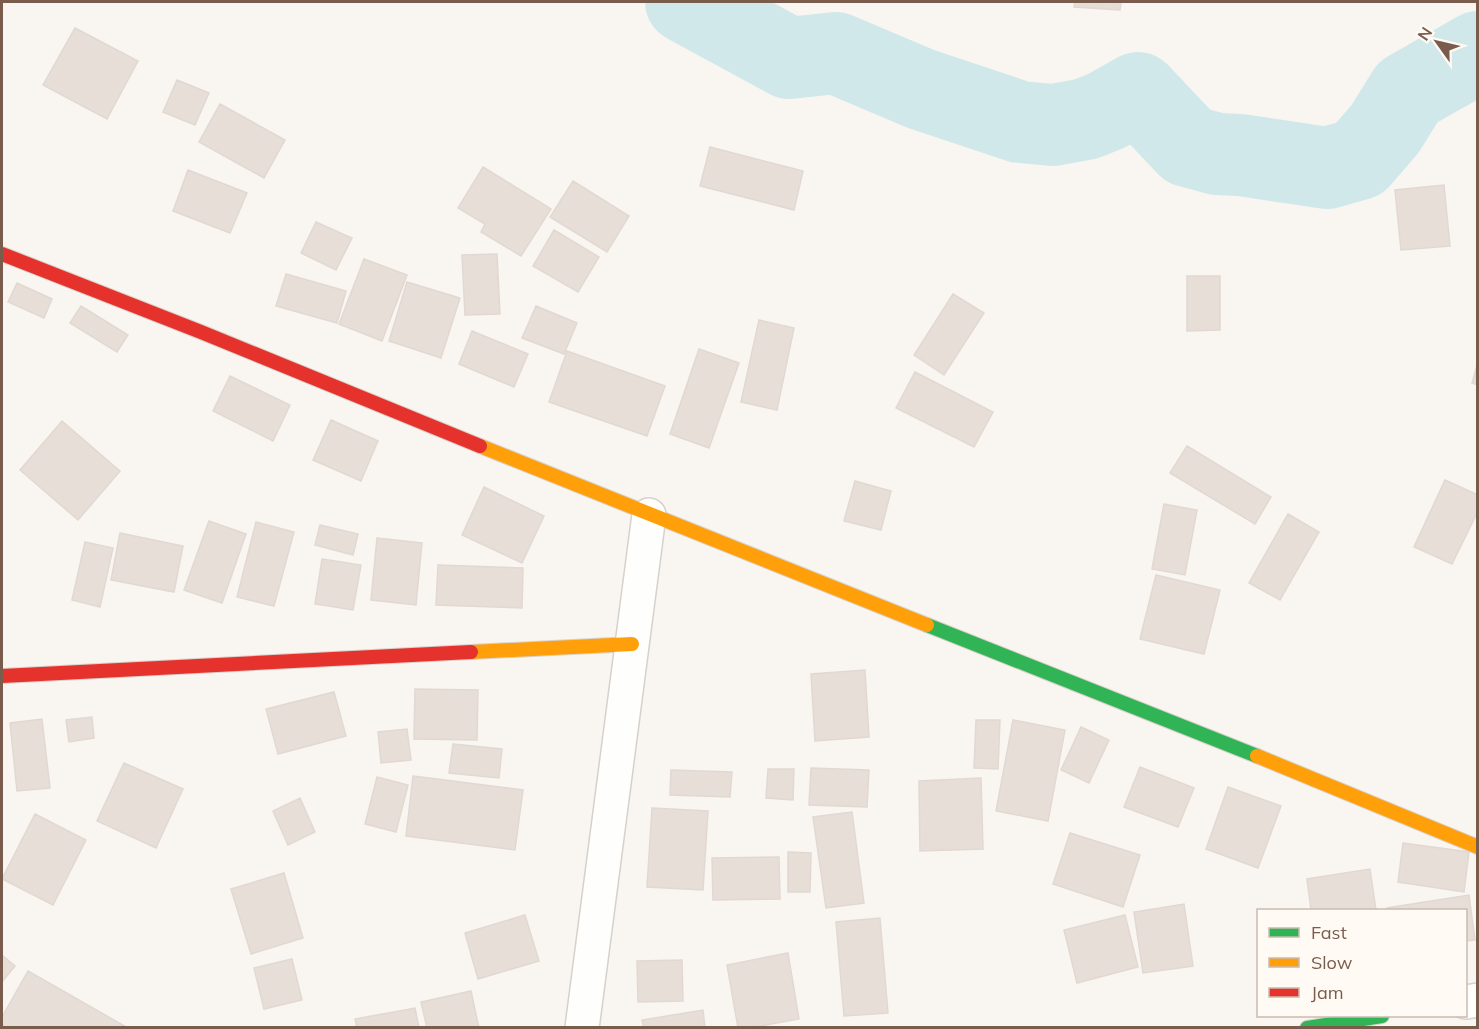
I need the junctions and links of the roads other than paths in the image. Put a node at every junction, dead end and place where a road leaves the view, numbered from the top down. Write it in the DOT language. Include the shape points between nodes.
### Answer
graph roads {
  1 [pos="2,254"];
  2 [pos="649,515"];
  3 [pos="632,644"];
  4 [pos="2,676"];
  5 [pos="1478,847"];
  6 [pos="1376,1017"];
  7 [pos="582,1028"];
  8 [pos="1307,1028"];
  1 -- 2 [label="street"];
  2 -- 3 [label="street"];
  2 -- 5 [label="street" via="1224,742"];
  3 -- 4 [label="street"];
  3 -- 7 [label="street"];
  6 -- 8 [label="street"];
}
